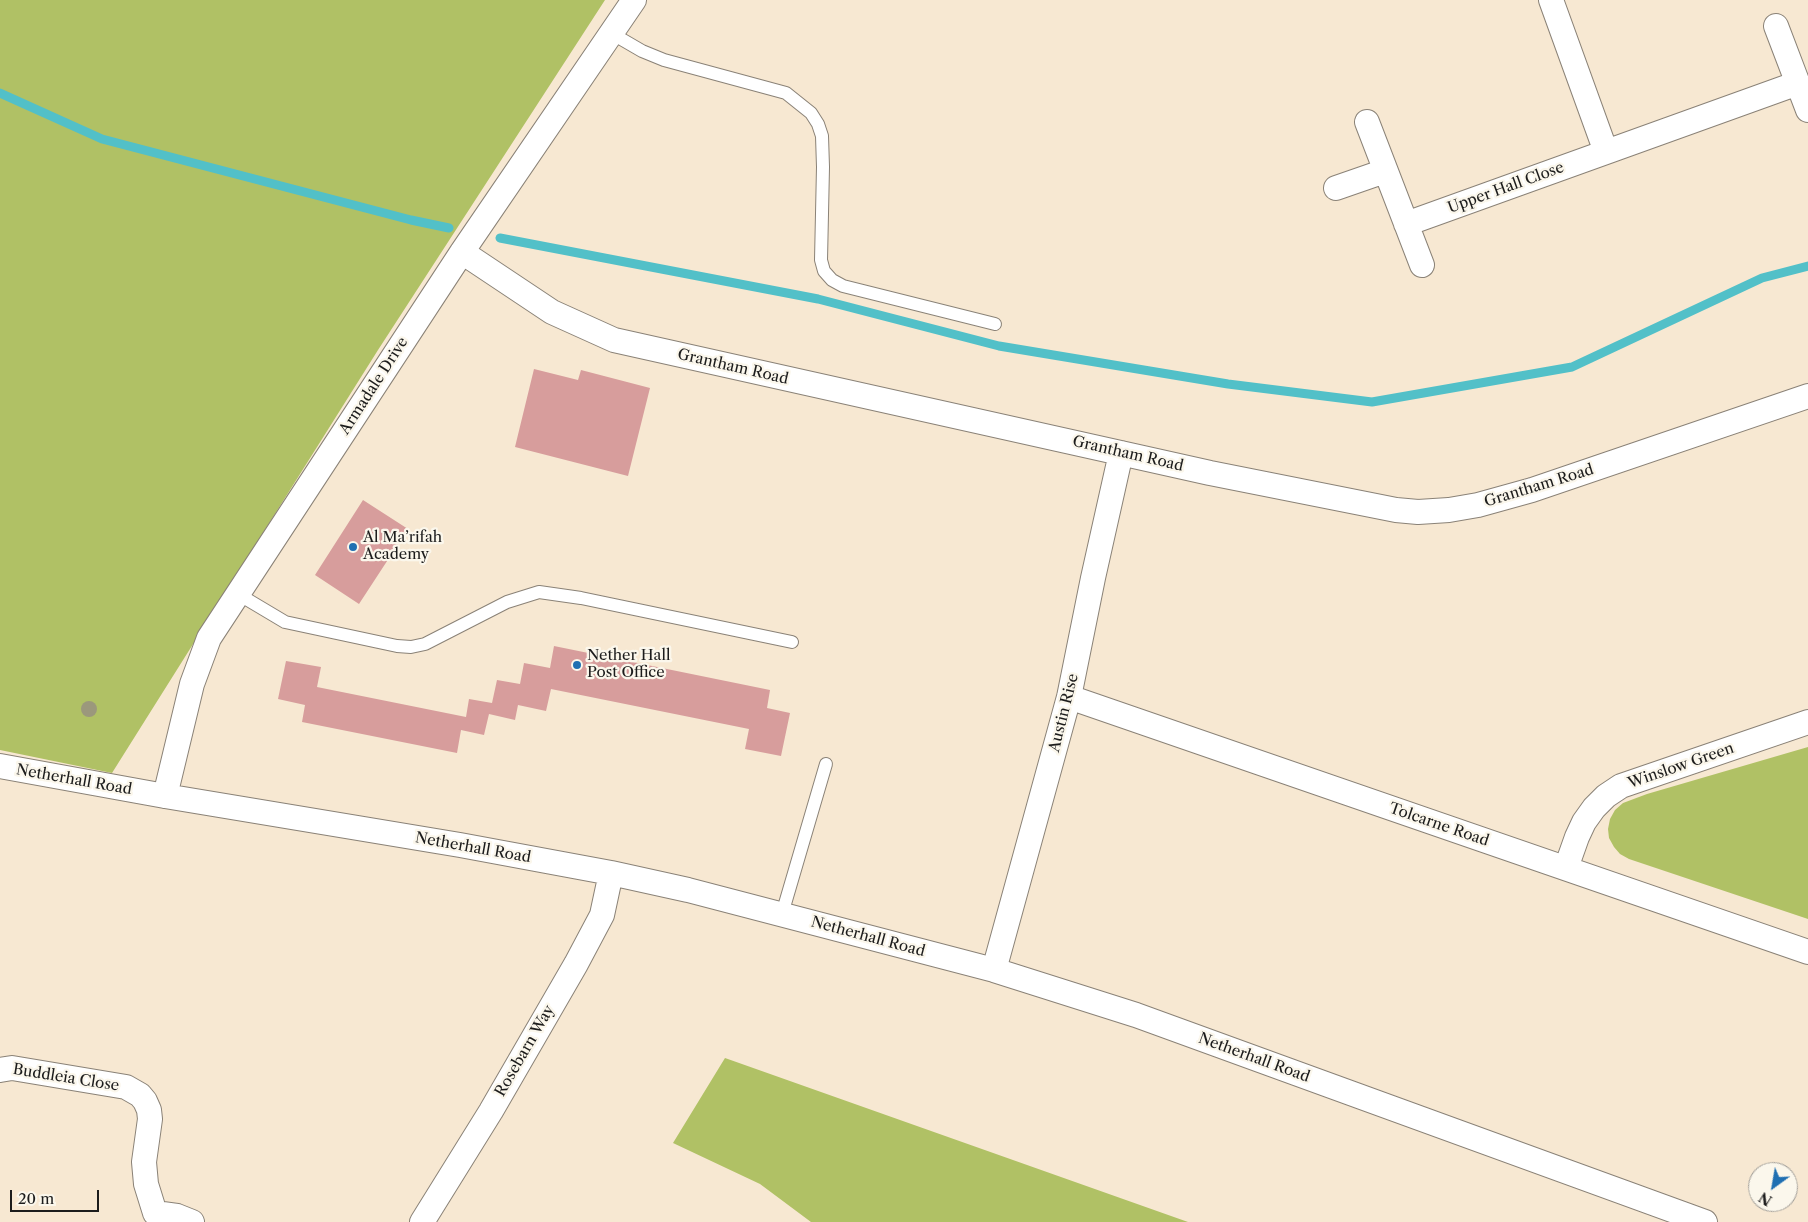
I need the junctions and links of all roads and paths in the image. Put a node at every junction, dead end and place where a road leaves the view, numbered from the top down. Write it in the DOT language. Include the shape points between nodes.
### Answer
graph roads {
  1 [pos="634,0"];
  2 [pos="1550,0"];
  3 [pos="1776,26"];
  4 [pos="611,33"];
  5 [pos="1798,83"];
  6 [pos="1808,110"];
  7 [pos="1367,122"];
  8 [pos="1606,152"];
  9 [pos="1386,171"];
  10 [pos="1336,188"];
  11 [pos="1406,224"];
  12 [pos="462,252"];
  13 [pos="1422,265"];
  14 [pos="996,324"];
  15 [pos="1808,396"];
  16 [pos="1121,453"];
  17 [pos="238,594"];
  18 [pos="792,642"];
  19 [pos="1069,697"];
  20 [pos="1808,722"];
  21 [pos="826,764"];
  22 [pos="0,766"];
  23 [pos="165,796"];
  24 [pos="1566,868"];
  25 [pos="611,873"];
  26 [pos="782,914"];
  27 [pos="1808,952"];
  28 [pos="994,970"];
  29 [pos="0,1070"];
  30 [pos="148,1217"];
  31 [pos="192,1222"];
  32 [pos="422,1222"];
  33 [pos="1706,1222"];
  1 -- 4 [label="street, Armadale Drive"];
  2 -- 8 [label="street"];
  3 -- 5 [label="street"];
  4 -- 12 [label="street, Armadale Drive"];
  4 -- 14 [label="lane" via="664,60 786,93 811,113 822,136 821,260 824,271 832,280 843,286"];
  5 -- 6 [label="street"];
  5 -- 8 [label="street, Upper Hall Close"];
  7 -- 9 [label="street"];
  8 -- 11 [label="street, Upper Hall Close"];
  9 -- 10 [label="street"];
  9 -- 11 [label="street"];
  11 -- 13 [label="street"];
  12 -- 16 [label="street, Grantham Road" via="552,312 614,340"];
  12 -- 17 [label="street, Armadale Drive"];
  15 -- 16 [label="street, Grantham Road" via="1532,490 1449,510 1418,512 1389,509"];
  16 -- 19 [label="street, Austin Rise"];
  17 -- 18 [label="lane" via="285,622 397,646 425,644 507,602 539,592"];
  17 -- 23 [label="street, Armadale Drive" via="209,638 192,684"];
  19 -- 24 [label="street, Tolcarne Road"];
  19 -- 28 [label="street, Austin Rise"];
  20 -- 24 [label="street, Winslow Green" via="1621,786 1606,796 1584,822"];
  21 -- 26 [label="lane"];
  22 -- 23 [label="street, Netherhall Road"];
  23 -- 25 [label="street, Netherhall Road"];
  24 -- 27 [label="street, Tolcarne Road"];
  25 -- 26 [label="street, Netherhall Road"];
  25 -- 32 [label="street, Rosebarn Way" via="602,915 576,964"];
  26 -- 28 [label="street, Netherhall Road"];
  28 -- 33 [label="street, Netherhall Road" via="1136,1016"];
  29 -- 30 [label="street, Buddleia Close" via="12,1068 126,1087 140,1095 149,1110 150,1119 144,1162"];
  30 -- 31 [label="street" via="177,1216"];
}
